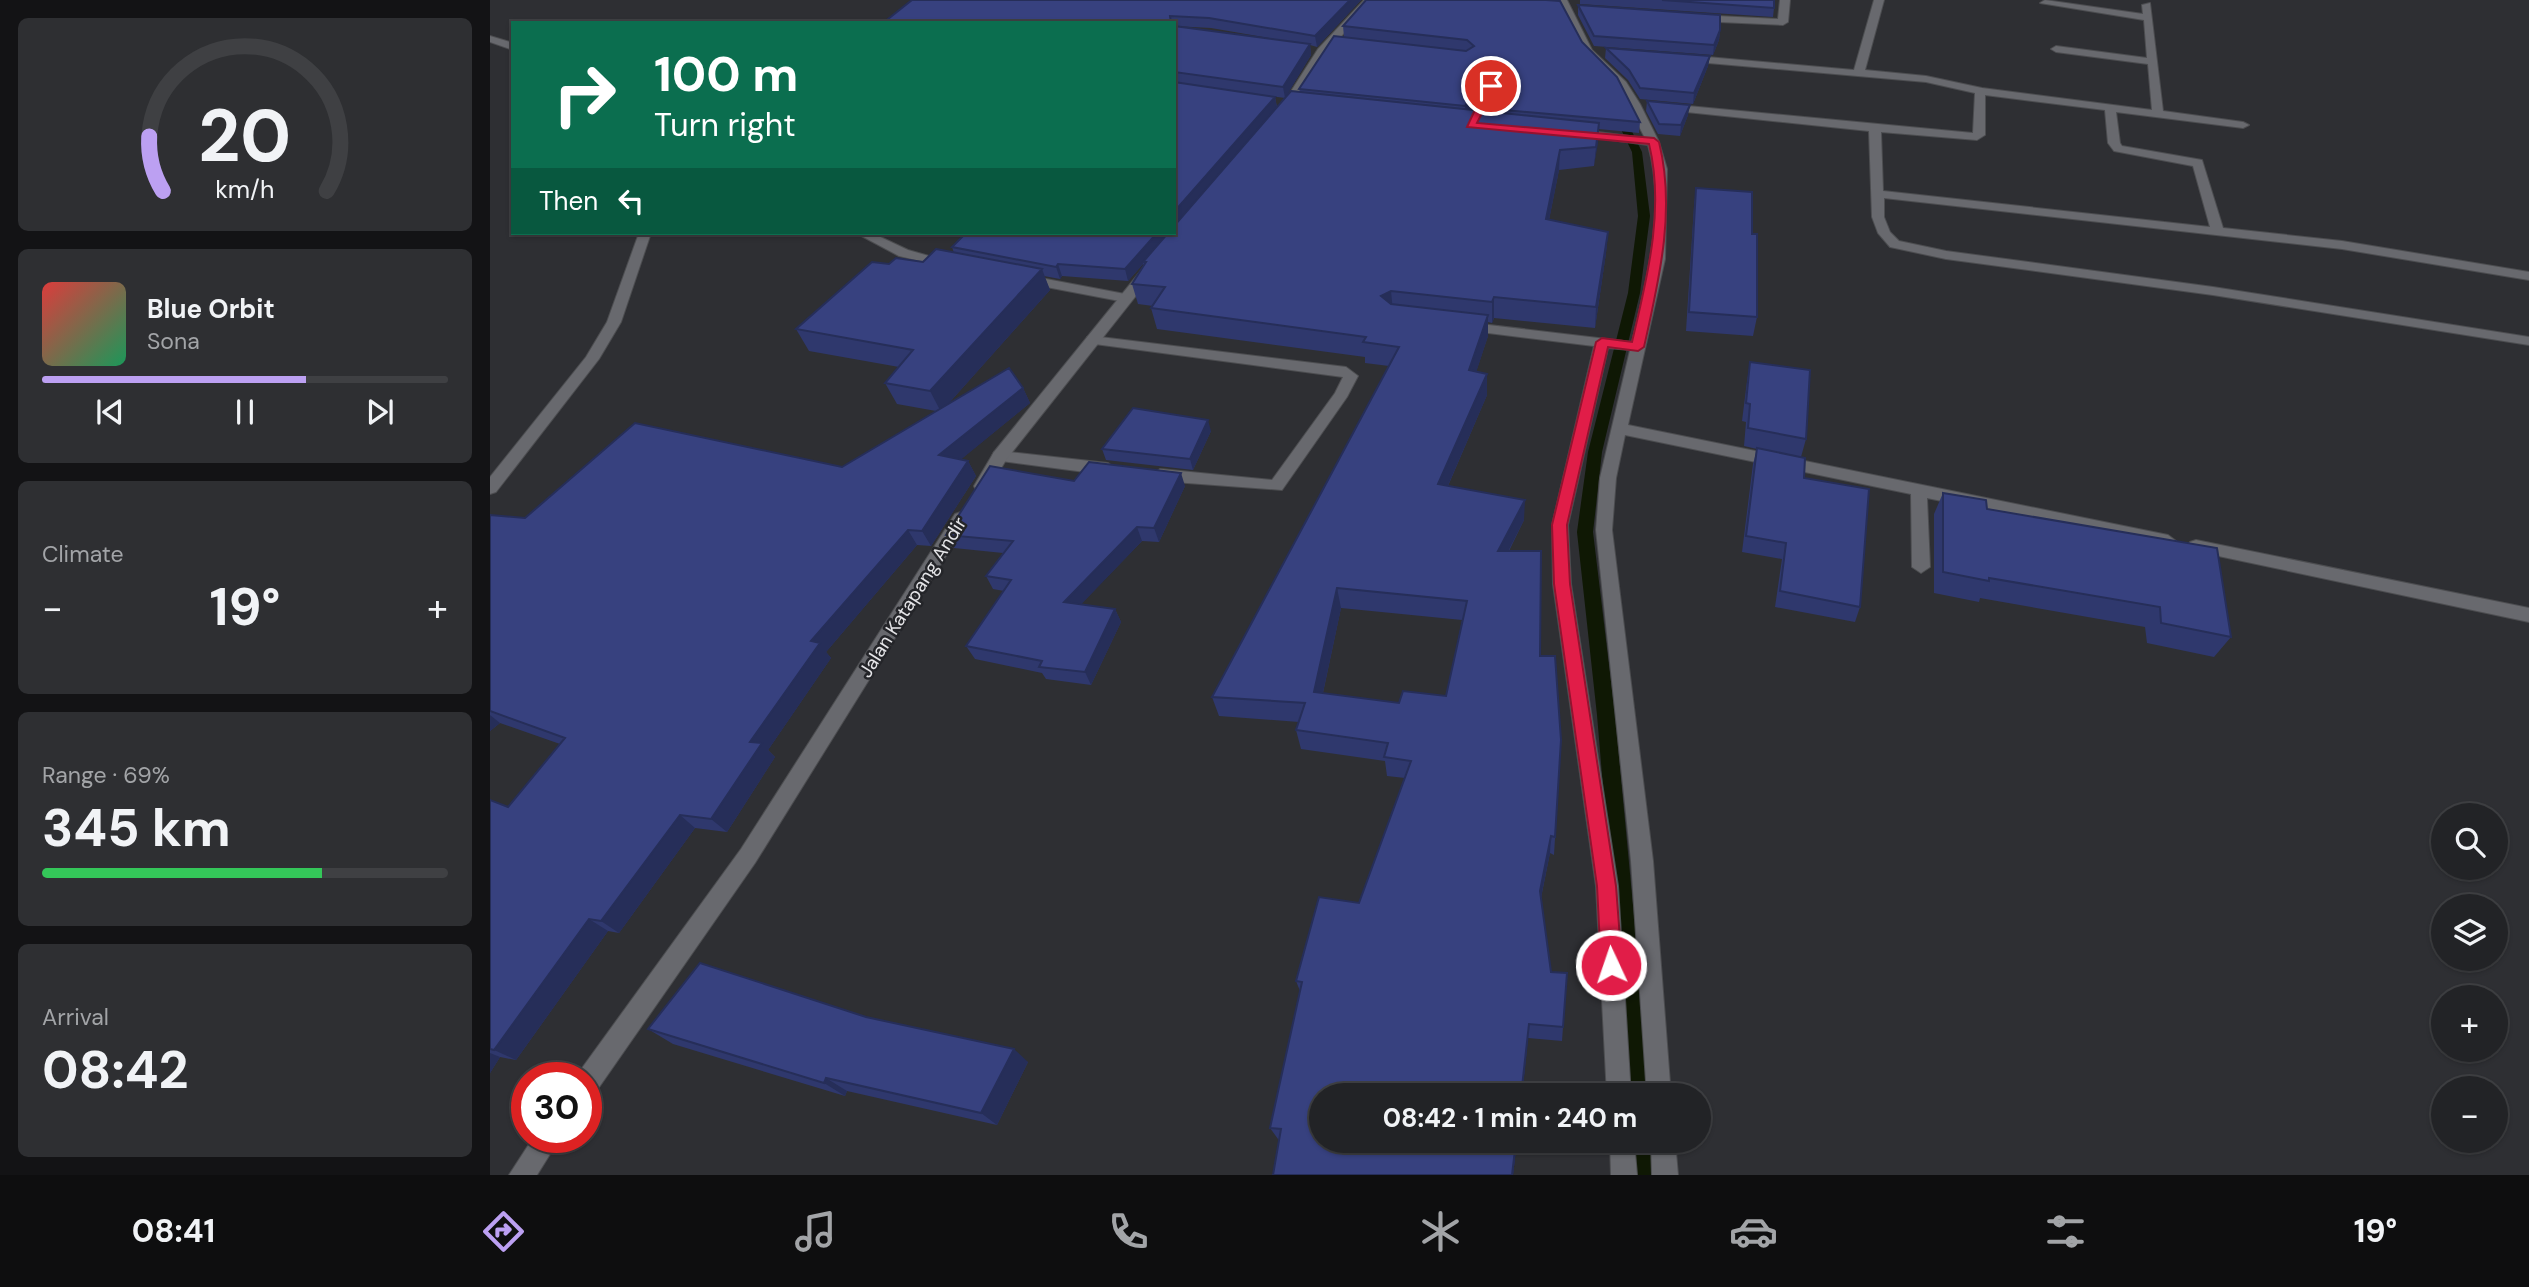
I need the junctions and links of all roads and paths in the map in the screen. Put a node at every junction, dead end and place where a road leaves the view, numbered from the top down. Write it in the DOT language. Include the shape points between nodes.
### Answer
graph roads {
  1 [pos="1369,0"];
  2 [pos="1785,0"];
  3 [pos="1879,0"];
  4 [pos="2045,3"];
  5 [pos="1563,4"];
  6 [pos="2147,5"];
  7 [pos="1578,10"];
  8 [pos="1685,17"];
  9 [pos="2148,18"];
  10 [pos="490,39"];
  11 [pos="511,46"];
  12 [pos="2056,49"];
  13 [pos="1588,51"];
  14 [pos="1615,53"];
  15 [pos="1669,57"];
  16 [pos="2153,62"];
  17 [pos="1859,72"];
  18 [pos="1491,86"];
  19 [pos="1979,92"];
  20 [pos="1634,104"];
  21 [pos="2110,107"];
  22 [pos="2158,113"];
  23 [pos="1276,121"];
  24 [pos="1457,124"];
  25 [pos="1470,125"];
  26 [pos="2242,125"];
  27 [pos="1483,126"];
  28 [pos="1875,128"];
  29 [pos="1563,132"];
  30 [pos="1650,141"];
  31 [pos="1879,194"];
  32 [pos="2217,230"];
  33 [pos="644,235"];
  34 [pos="866,235"];
  35 [pos="1161,257"];
  36 [pos="966,268"];
  37 [pos="1006,275"];
  38 [pos="2529,276"];
  39 [pos="1125,298"];
  40 [pos="1446,324"];
  41 [pos="1092,340"];
  42 [pos="2529,341"];
  43 [pos="1621,345"];
  44 [pos="1620,429"];
  45 [pos="1000,456"];
  46 [pos="490,488"];
  47 [pos="1919,490"];
  48 [pos="1921,567"];
  49 [pos="2529,615"];
  50 [pos="602,1062"];
  51 [pos="1618,1083"];
  52 [pos="1659,1083"];
  53 [pos="537,1153"];
  54 [pos="1623,1153"];
  55 [pos="1664,1153"];
  56 [pos="522,1175"];
  57 [pos="1625,1175"];
  58 [pos="1665,1175"];
  1 -- 23 [label="street" via="1339,42 1316,50 1290,104"];
  2 -- 8 [label="street" via="1783,22"];
  3 -- 17 [label="street"];
  4 -- 9 [label="street"];
  5 -- 7 [label="street"];
  5 -- 13 [label="street"];
  6 -- 9 [label="street"];
  9 -- 16 [label="street"];
  10 -- 11 [label="street"];
  12 -- 16 [label="street"];
  13 -- 14 [label="street"];
  13 -- 20 [label="street" via="1622,84"];
  15 -- 17 [label="street"];
  16 -- 22 [label="street"];
  17 -- 19 [label="street" via="1956,83"];
  18 -- 25 [label="street"];
  19 -- 21 [label="street"];
  19 -- 28 [label="street" via="1979,135 1973,138"];
  20 -- 28 [label="street"];
  20 -- 30 [label="street"];
  21 -- 22 [label="street"];
  21 -- 32 [label="street" via="2118,149 2198,163"];
  22 -- 26 [label="street"];
  24 -- 25 [label="street"];
  25 -- 27 [label="street"];
  28 -- 31 [label="street"];
  29 -- 30 [label="street"];
  30 -- 43 [label="street" via="1661,169 1658,259"];
  31 -- 32 [label="street"];
  31 -- 42 [label="street" via="1878,217 1884,233 1908,247"];
  32 -- 38 [label="street"];
  33 -- 46 [label="street" via="614,322 598,350"];
  34 -- 36 [label="street" via="904,253"];
  35 -- 39 [label="street, Jalan Katapang Andir"];
  37 -- 39 [label="street"];
  39 -- 41 [label="street, Jalan Katapang Andir"];
  40 -- 43 [label="street"];
  41 -- 45 [label="street, Jalan Katapang Andir"];
  41 -- 45 [label="street" via="1351,376 1276,486"];
  43 -- 44 [label="street"];
  43 -- 51 [label="street" via="1560,525 1562,584 1607,886"];
  44 -- 47 [label="street"];
  44 -- 52 [label="street" via="1608,478 1604,530 1642,861"];
  45 -- 50 [label="street, Jalan Katapang Andir" via="748,856"];
  47 -- 48 [label="street"];
  47 -- 49 [label="street"];
  53 -- 56 [label="street"];
  54 -- 57 [label="street"];
  55 -- 58 [label="street"];
}
